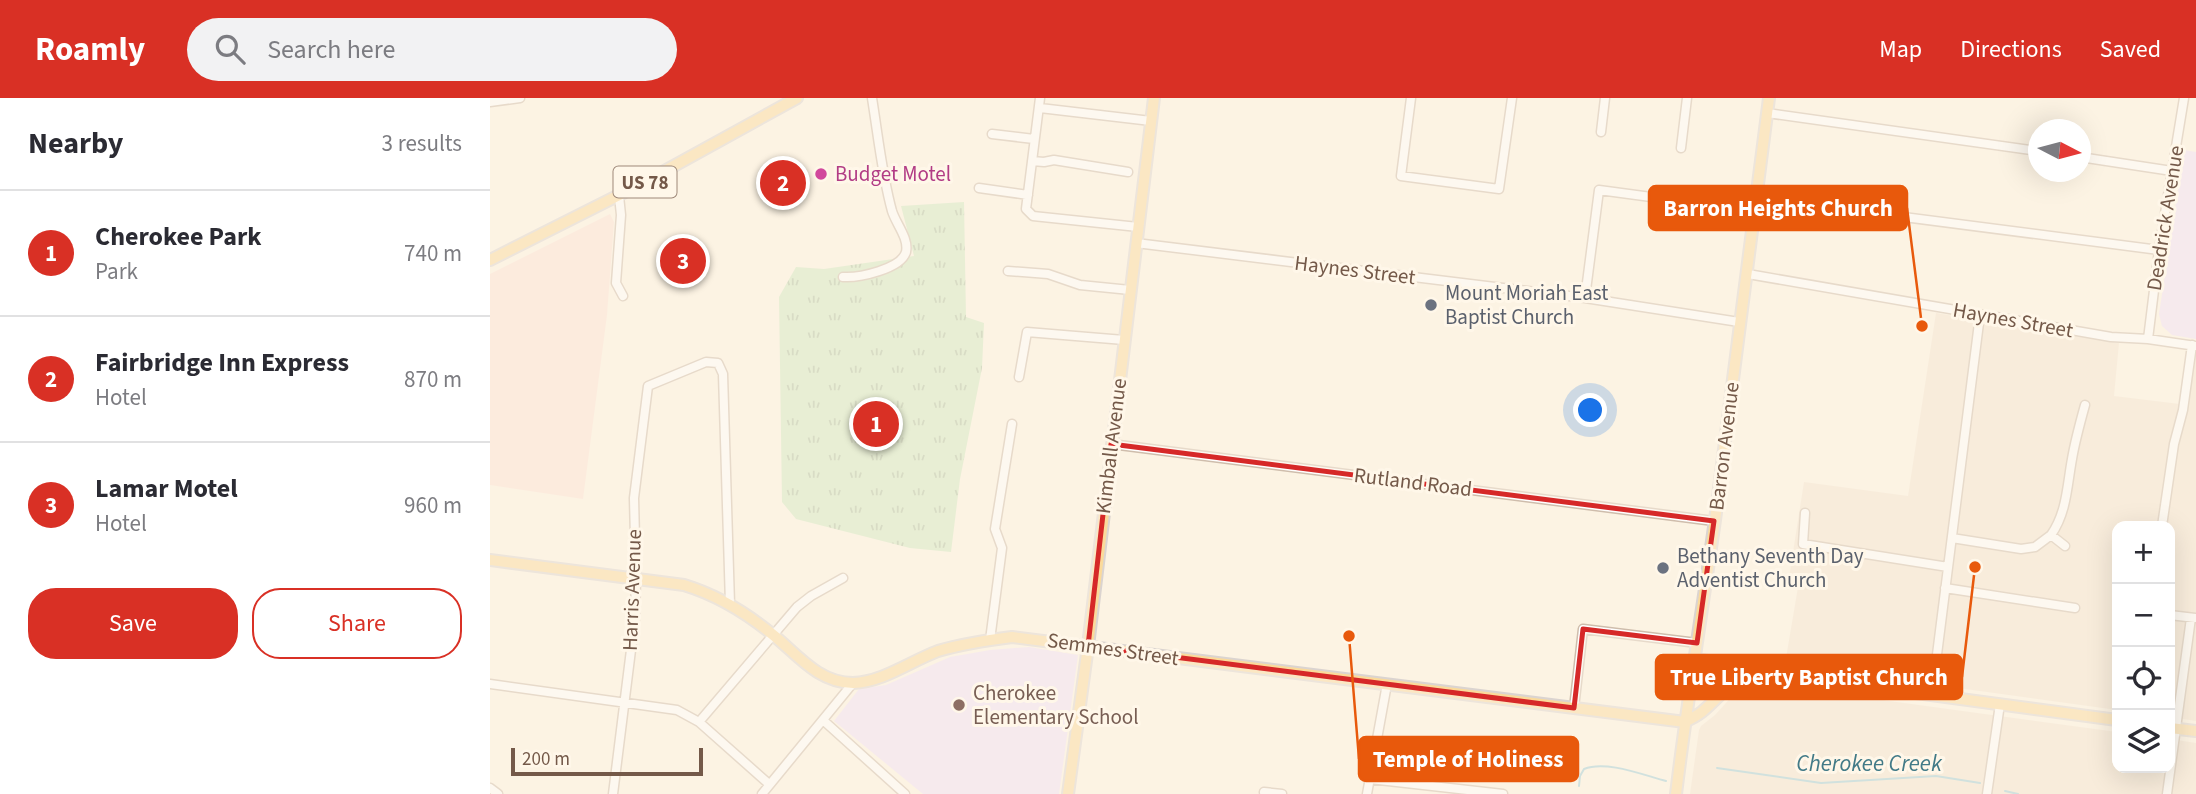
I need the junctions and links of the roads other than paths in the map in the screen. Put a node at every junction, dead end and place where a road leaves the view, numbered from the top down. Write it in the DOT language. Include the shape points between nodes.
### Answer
graph roads {
  1 [pos="520,98"];
  2 [pos="797,98"];
  3 [pos="872,98"];
  4 [pos="1040,98"];
  5 [pos="1154,98"];
  6 [pos="1411,98"];
  7 [pos="1511,98"];
  8 [pos="1605,98"];
  9 [pos="1687,98"];
  10 [pos="1769,98"];
  11 [pos="2183,98"];
  12 [pos="490,102"];
  13 [pos="779,104"];
  14 [pos="1040,108"];
  15 [pos="1767,113"];
  16 [pos="1151,121"];
  17 [pos="1601,132"];
  18 [pos="992,134"];
  19 [pos="1034,139"];
  20 [pos="1681,148"];
  21 [pos="2028,149"];
  22 [pos="2091,159"];
  23 [pos="1032,161"];
  24 [pos="2172,171"];
  25 [pos="1128,172"];
  26 [pos="979,188"];
  27 [pos="619,195"];
  28 [pos="1028,195"];
  29 [pos="1757,198"];
  30 [pos="1755,211"];
  31 [pos="1138,227"];
  32 [pos="1136,243"];
  33 [pos="2159,250"];
  34 [pos="490,260"];
  35 [pos="1007,271"];
  36 [pos="1748,274"];
  37 [pos="843,277"];
  38 [pos="1130,290"];
  39 [pos="623,296"];
  40 [pos="1585,298"];
  41 [pos="1980,314"];
  42 [pos="1739,321"];
  43 [pos="2148,339"];
  44 [pos="1124,340"];
  45 [pos="2194,345"];
  46 [pos="1019,377"];
  47 [pos="2085,404"];
  48 [pos="1012,424"];
  49 [pos="1111,444"];
  50 [pos="1805,513"];
  51 [pos="1714,521"];
  52 [pos="2163,521"];
  53 [pos="2051,535"];
  54 [pos="1952,538"];
  55 [pos="2064,546"];
  56 [pos="490,560"];
  57 [pos="1948,567"];
  58 [pos="843,578"];
  59 [pos="636,579"];
  60 [pos="1945,588"];
  61 [pos="730,604"];
  62 [pos="2075,608"];
  63 [pos="2175,616"];
  64 [pos="2194,618"];
  65 [pos="773,634"];
  66 [pos="990,640"];
  67 [pos="1697,643"];
  68 [pos="1088,646"];
  69 [pos="1695,659"];
  70 [pos="1754,673"];
  71 [pos="853,683"];
  72 [pos="490,684"];
  73 [pos="1387,684"];
  74 [pos="1932,694"];
  75 [pos="624,703"];
  76 [pos="2000,704"];
  77 [pos="1574,708"];
  78 [pos="2175,718"];
  79 [pos="2112,719"];
  80 [pos="824,721"];
  81 [pos="699,722"];
  82 [pos="1685,722"];
  83 [pos="2175,728"];
  84 [pos="2196,731"];
  85 [pos="2169,773"];
  86 [pos="1370,779"];
  87 [pos="769,784"];
  88 [pos="490,788"];
  89 [pos="1264,792"];
  90 [pos="498,794"];
  91 [pos="612,794"];
  92 [pos="762,794"];
  93 [pos="905,794"];
  94 [pos="1068,794"];
  95 [pos="1282,794"];
  96 [pos="1367,794"];
  97 [pos="1503,794"];
  98 [pos="1676,794"];
  99 [pos="1987,794"];
  100 [pos="2167,794"];
  1 -- 12 [label="street"];
  2 -- 13 [label="main road, US 78"];
  3 -- 37 [label="street" via="893,212 906,248 894,265"];
  4 -- 14 [label="street"];
  5 -- 16 [label="main road, Kimball Avenue"];
  6 -- 7 [label="street" via="1401,176 1499,189"];
  8 -- 17 [label="street"];
  9 -- 20 [label="street"];
  10 -- 15 [label="main road, Barron Avenue"];
  11 -- 24 [label="street, Deadrick Avenue"];
  13 -- 27 [label="main road, US 78"];
  14 -- 16 [label="street"];
  14 -- 19 [label="street"];
  15 -- 21 [label="street"];
  15 -- 29 [label="main road, Barron Avenue"];
  16 -- 31 [label="main road, Kimball Avenue"];
  18 -- 19 [label="street"];
  19 -- 23 [label="street"];
  22 -- 24 [label="street"];
  23 -- 25 [label="street"];
  23 -- 28 [label="street"];
  24 -- 33 [label="street, Deadrick Avenue"];
  26 -- 28 [label="street"];
  27 -- 34 [label="main road, US 78"];
  27 -- 39 [label="street" via="616,283"];
  28 -- 31 [label="street" via="1026,209 1033,216"];
  29 -- 30 [label="main road, Barron Avenue"];
  29 -- 33 [label="street"];
  30 -- 36 [label="main road, Barron Avenue"];
  30 -- 40 [label="street" via="1599,190"];
  31 -- 32 [label="main road, Kimball Avenue"];
  32 -- 38 [label="main road, Kimball Avenue"];
  32 -- 40 [label="street, Haynes Street"];
  33 -- 43 [label="street, Deadrick Avenue"];
  35 -- 38 [label="street"];
  36 -- 41 [label="street, Haynes Street"];
  36 -- 42 [label="main road, Barron Avenue"];
  38 -- 44 [label="main road, Kimball Avenue"];
  40 -- 42 [label="street, Haynes Street"];
  41 -- 43 [label="street, Haynes Street"];
  41 -- 54 [label="street"];
  42 -- 51 [label="main road, Barron Avenue"];
  43 -- 45 [label="street, Haynes Street"];
  44 -- 46 [label="street" via="1027,332"];
  44 -- 49 [label="main road, Kimball Avenue"];
  45 -- 52 [label="street"];
  47 -- 53 [label="street" via="2065,506"];
  48 -- 66 [label="street" via="995,528 1002,548"];
  49 -- 51 [label="street, Rutland Road"];
  49 -- 68 [label="main road, Kimball Avenue"];
  50 -- 57 [label="street" via="1803,544"];
  51 -- 67 [label="main road, Barron Avenue"];
  53 -- 54 [label="street" via="2028,548"];
  53 -- 55 [label="street"];
  54 -- 57 [label="street"];
  56 -- 59 [label="main road"];
  57 -- 60 [label="street"];
  58 -- 65 [label="street" via="797,607"];
  59 -- 61 [label="main road" via="684,585"];
  59 -- 61 [label="street, Harris Avenue" via="634,498 648,386 706,362 719,363"];
  59 -- 75 [label="street, Harris Avenue"];
  60 -- 62 [label="street"];
  60 -- 74 [label="street"];
  61 -- 65 [label="main road"];
  63 -- 64 [label="street"];
  64 -- 78 [label="street"];
  65 -- 71 [label="main road" via="813,671"];
  65 -- 81 [label="street"];
  66 -- 68 [label="main road, Semmes Street" via="1021,637"];
  66 -- 71 [label="main road, Semmes Street" via="939,651 878,678"];
  67 -- 69 [label="main road, Barron Avenue"];
  67 -- 77 [label="street" via="1583,629"];
  68 -- 73 [label="main road, Semmes Street"];
  68 -- 94 [label="main road, Kimball Avenue"];
  69 -- 70 [label="main road"];
  69 -- 82 [label="main road, Barron Avenue"];
  70 -- 74 [label="main road"];
  70 -- 82 [label="main road" via="1733,682"];
  71 -- 80 [label="street"];
  72 -- 75 [label="street"];
  73 -- 77 [label="main road, Semmes Street"];
  73 -- 86 [label="street"];
  74 -- 76 [label="main road"];
  75 -- 81 [label="street" via="677,710"];
  75 -- 91 [label="street, Harris Avenue"];
  76 -- 79 [label="main road"];
  76 -- 99 [label="street"];
  77 -- 82 [label="main road, Semmes Street"];
  80 -- 87 [label="street"];
  80 -- 93 [label="street"];
  81 -- 87 [label="street"];
  82 -- 98 [label="main road, Barron Avenue"];
  83 -- 84 [label="main road"];
  85 -- 100 [label="street"];
  86 -- 96 [label="street"];
  86 -- 97 [label="street"];
  87 -- 92 [label="street"];
  88 -- 90 [label="street"];
  89 -- 95 [label="street"];
}
